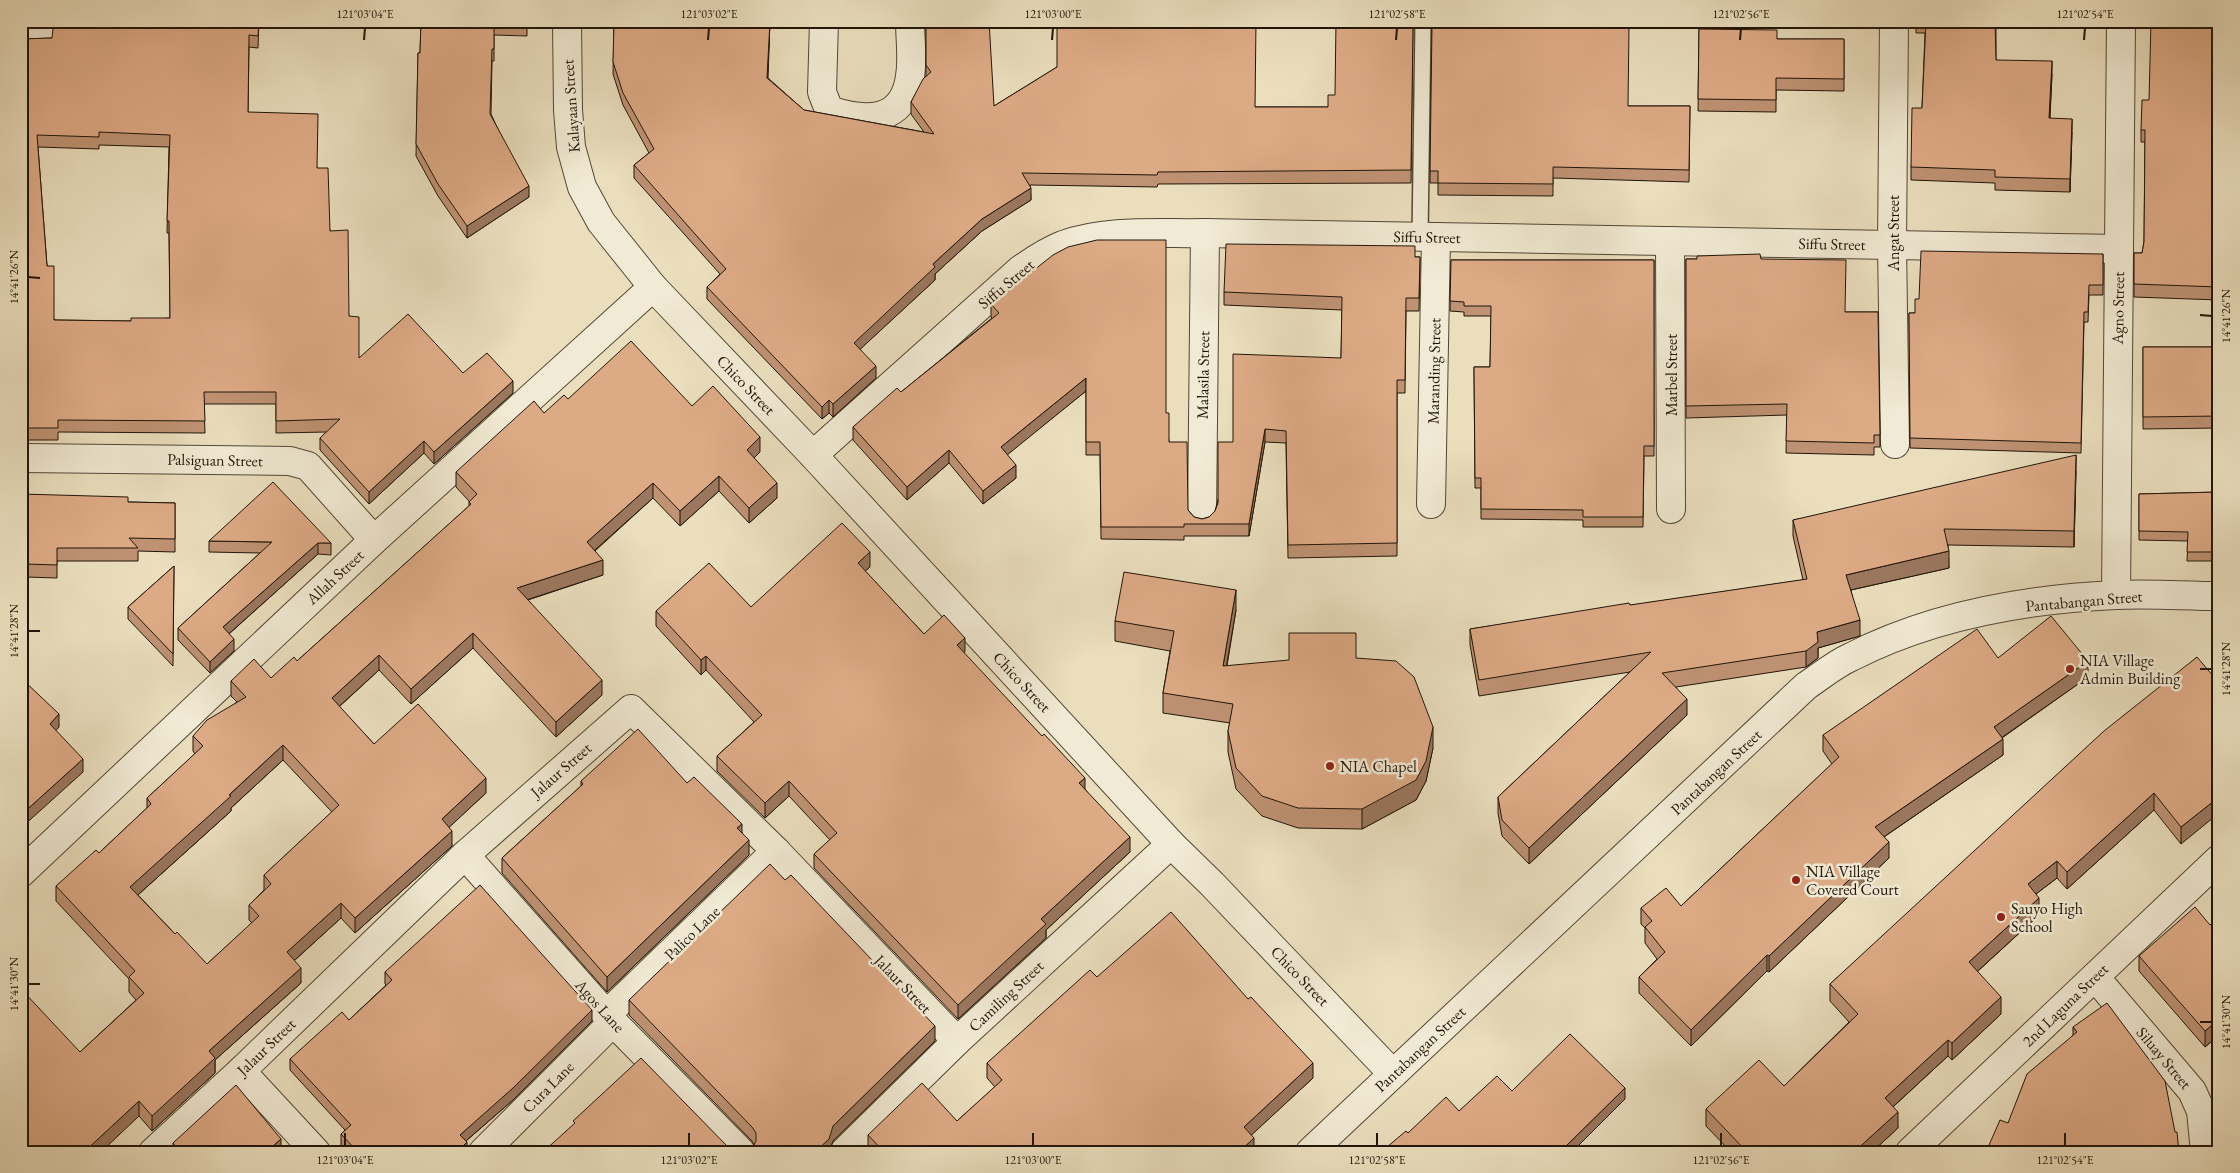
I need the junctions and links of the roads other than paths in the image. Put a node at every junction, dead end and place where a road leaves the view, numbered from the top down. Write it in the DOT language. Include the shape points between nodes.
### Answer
graph roads {
  1 [pos="63,21"];
  2 [pos="567,21"];
  3 [pos="824,21"];
  4 [pos="910,21"];
  5 [pos="1423,21"];
  6 [pos="1894,21"];
  7 [pos="2121,21"];
  8 [pos="21,36"];
  9 [pos="1205,233"];
  10 [pos="1428,237"];
  11 [pos="1670,242"];
  12 [pos="1892,245"];
  13 [pos="2119,249"];
  14 [pos="653,287"];
  15 [pos="1895,444"];
  16 [pos="814,455"];
  17 [pos="21,458"];
  18 [pos="1431,504"];
  19 [pos="1671,509"];
  20 [pos="1202,516"];
  21 [pos="374,540"];
  22 [pos="2116,595"];
  23 [pos="2219,596"];
  24 [pos="1171,844"];
  25 [pos="776,851"];
  26 [pos="465,855"];
  27 [pos="2219,859"];
  28 [pos="21,873"];
  29 [pos="2095,977"];
  30 [pos="610,1018"];
  31 [pos="957,1041"];
  32 [pos="241,1071"];
  33 [pos="1393,1074"];
  34 [pos="153,1152"];
  35 [pos="316,1152"];
  36 [pos="483,1152"];
  37 [pos="741,1152"];
  38 [pos="844,1152"];
  39 [pos="1310,1152"];
  40 [pos="1910,1152"];
  41 [pos="2205,1152"];
  1 -- 8 [label="street"];
  2 -- 14 [label="street, Kalayaan Street" via="571,147 582,187 602,222"];
  3 -- 4 [label="street" via="822,92 829,110 863,119 880,117 896,108 905,95 910,76"];
  5 -- 10 [label="lane"];
  6 -- 12 [label="street, Angat Street"];
  7 -- 13 [label="street, Agno Street"];
  9 -- 10 [label="street, Siffu Street"];
  9 -- 16 [label="street, Siffu Street" via="1096,236 1040,256 1013,276"];
  9 -- 20 [label="street, Malasila Street"];
  10 -- 11 [label="street, Siffu Street"];
  10 -- 18 [label="street, Maranding Street"];
  11 -- 12 [label="street, Siffu Street"];
  11 -- 19 [label="street, Marbel Street"];
  12 -- 13 [label="street, Siffu Street"];
  12 -- 15 [label="street, Angat Street"];
  13 -- 22 [label="street, Agno Street"];
  14 -- 16 [label="street, Chico Street"];
  14 -- 21 [label="street, Allah Street"];
  16 -- 24 [label="street, Chico Street"];
  17 -- 21 [label="street, Palsiguan Street" via="290,461 308,466"];
  21 -- 28 [label="street, Allah Street"];
  22 -- 23 [label="street, Pantabangan Street"];
  22 -- 33 [label="street, Pantabangan Street" via="2028,604 1963,617 1893,637 1849,658 1806,686"];
  24 -- 31 [label="street, Camiling Street"];
  24 -- 33 [label="street, Chico Street"];
  25 -- 26 [label="street, Jalaur Street" via="631,709"];
  25 -- 30 [label="street, Palico Lane"];
  25 -- 31 [label="street, Jalaur Street"];
  26 -- 30 [label="street, Agos Lane"];
  26 -- 32 [label="street, Jalaur Street"];
  27 -- 29 [label="street, 2nd Laguna Street"];
  29 -- 40 [label="street, 2nd Laguna Street"];
  29 -- 41 [label="street, Siluay Street" via="2192,1091 2201,1111"];
  30 -- 36 [label="street, Cura Lane"];
  30 -- 37 [label="street, Agos Lane"];
  31 -- 38 [label="street, Camiling Street"];
  32 -- 34 [label="street, Jalaur Street"];
  32 -- 35 [label="street"];
  33 -- 39 [label="street, Pantabangan Street"];
}
